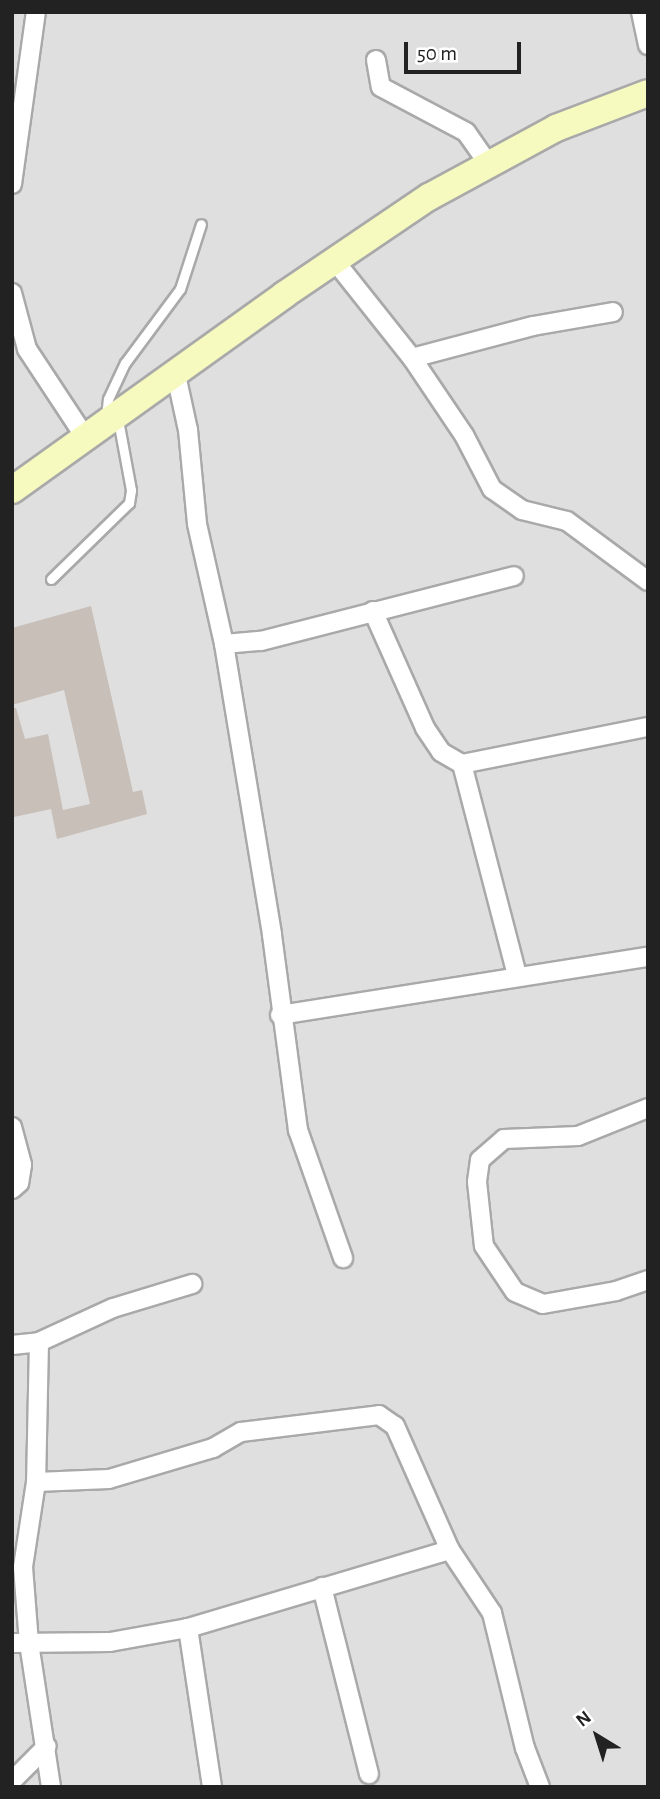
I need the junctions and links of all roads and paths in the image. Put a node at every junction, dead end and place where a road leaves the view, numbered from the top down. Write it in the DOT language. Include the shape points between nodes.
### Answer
graph roads {
  1 [pos="36,12"];
  2 [pos="641,12"];
  3 [pos="648,45"];
  4 [pos="376,60"];
  5 [pos="648,93"];
  6 [pos="488,164"];
  7 [pos="12,184"];
  8 [pos="201,224"];
  9 [pos="334,260"];
  10 [pos="12,293"];
  11 [pos="613,312"];
  12 [pos="412,358"];
  13 [pos="176,375"];
  14 [pos="103,428"];
  15 [pos="12,490"];
  16 [pos="514,576"];
  17 [pos="51,579"];
  18 [pos="648,581"];
  19 [pos="373,611"];
  20 [pos="224,644"];
  21 [pos="648,727"];
  22 [pos="462,764"];
  23 [pos="648,957"];
  24 [pos="517,975"];
  25 [pos="280,1015"];
  26 [pos="648,1108"];
  27 [pos="12,1127"];
  28 [pos="12,1189"];
  29 [pos="343,1258"];
  30 [pos="648,1280"];
  31 [pos="191,1284"];
  32 [pos="40,1342"];
  33 [pos="12,1345"];
  34 [pos="37,1482"];
  35 [pos="450,1550"];
  36 [pos="322,1587"];
  37 [pos="188,1628"];
  38 [pos="21,1643"];
  39 [pos="47,1746"];
  40 [pos="369,1774"];
  41 [pos="12,1781"];
  42 [pos="51,1787"];
  43 [pos="212,1787"];
  44 [pos="540,1787"];
  1 -- 7 [label="street"];
  2 -- 3 [label="street"];
  4 -- 6 [label="street" via="381,87 466,132"];
  5 -- 6 [label="main road" via="569,122"];
  6 -- 9 [label="main road"];
  8 -- 14 [label="lane" via="180,289 125,363 108,399"];
  9 -- 12 [label="street"];
  9 -- 13 [label="main road"];
  10 -- 14 [label="street" via="27,349"];
  11 -- 12 [label="street" via="533,326"];
  12 -- 18 [label="street" via="464,435 492,489 522,510 567,521"];
  13 -- 14 [label="main road"];
  13 -- 20 [label="street" via="188,430 197,524"];
  14 -- 15 [label="main road"];
  14 -- 17 [label="lane" via="131,489 130,503"];
  16 -- 19 [label="street"];
  19 -- 20 [label="street" via="261,641"];
  19 -- 22 [label="street" via="425,728 440,752"];
  20 -- 25 [label="street" via="272,935"];
  21 -- 22 [label="street"];
  22 -- 24 [label="street"];
  23 -- 24 [label="street"];
  24 -- 25 [label="street"];
  25 -- 29 [label="street" via="298,1130"];
  26 -- 30 [label="street" via="578,1136 504,1139 480,1160 477,1182 484,1246 515,1292 543,1304 616,1291"];
  27 -- 28 [label="street" via="22,1165 19,1183"];
  31 -- 32 [label="street" via="113,1308"];
  32 -- 33 [label="street"];
  32 -- 34 [label="street"];
  34 -- 35 [label="street" via="109,1479 213,1448 240,1432 379,1415 395,1426"];
  34 -- 38 [label="street" via="23,1567"];
  35 -- 36 [label="street"];
  35 -- 44 [label="street" via="492,1613 525,1748"];
  36 -- 37 [label="street"];
  36 -- 40 [label="street"];
  37 -- 38 [label="street" via="110,1642"];
  37 -- 43 [label="street"];
  38 -- 39 [label="street"];
  39 -- 41 [label="street"];
  39 -- 42 [label="street"];
}
